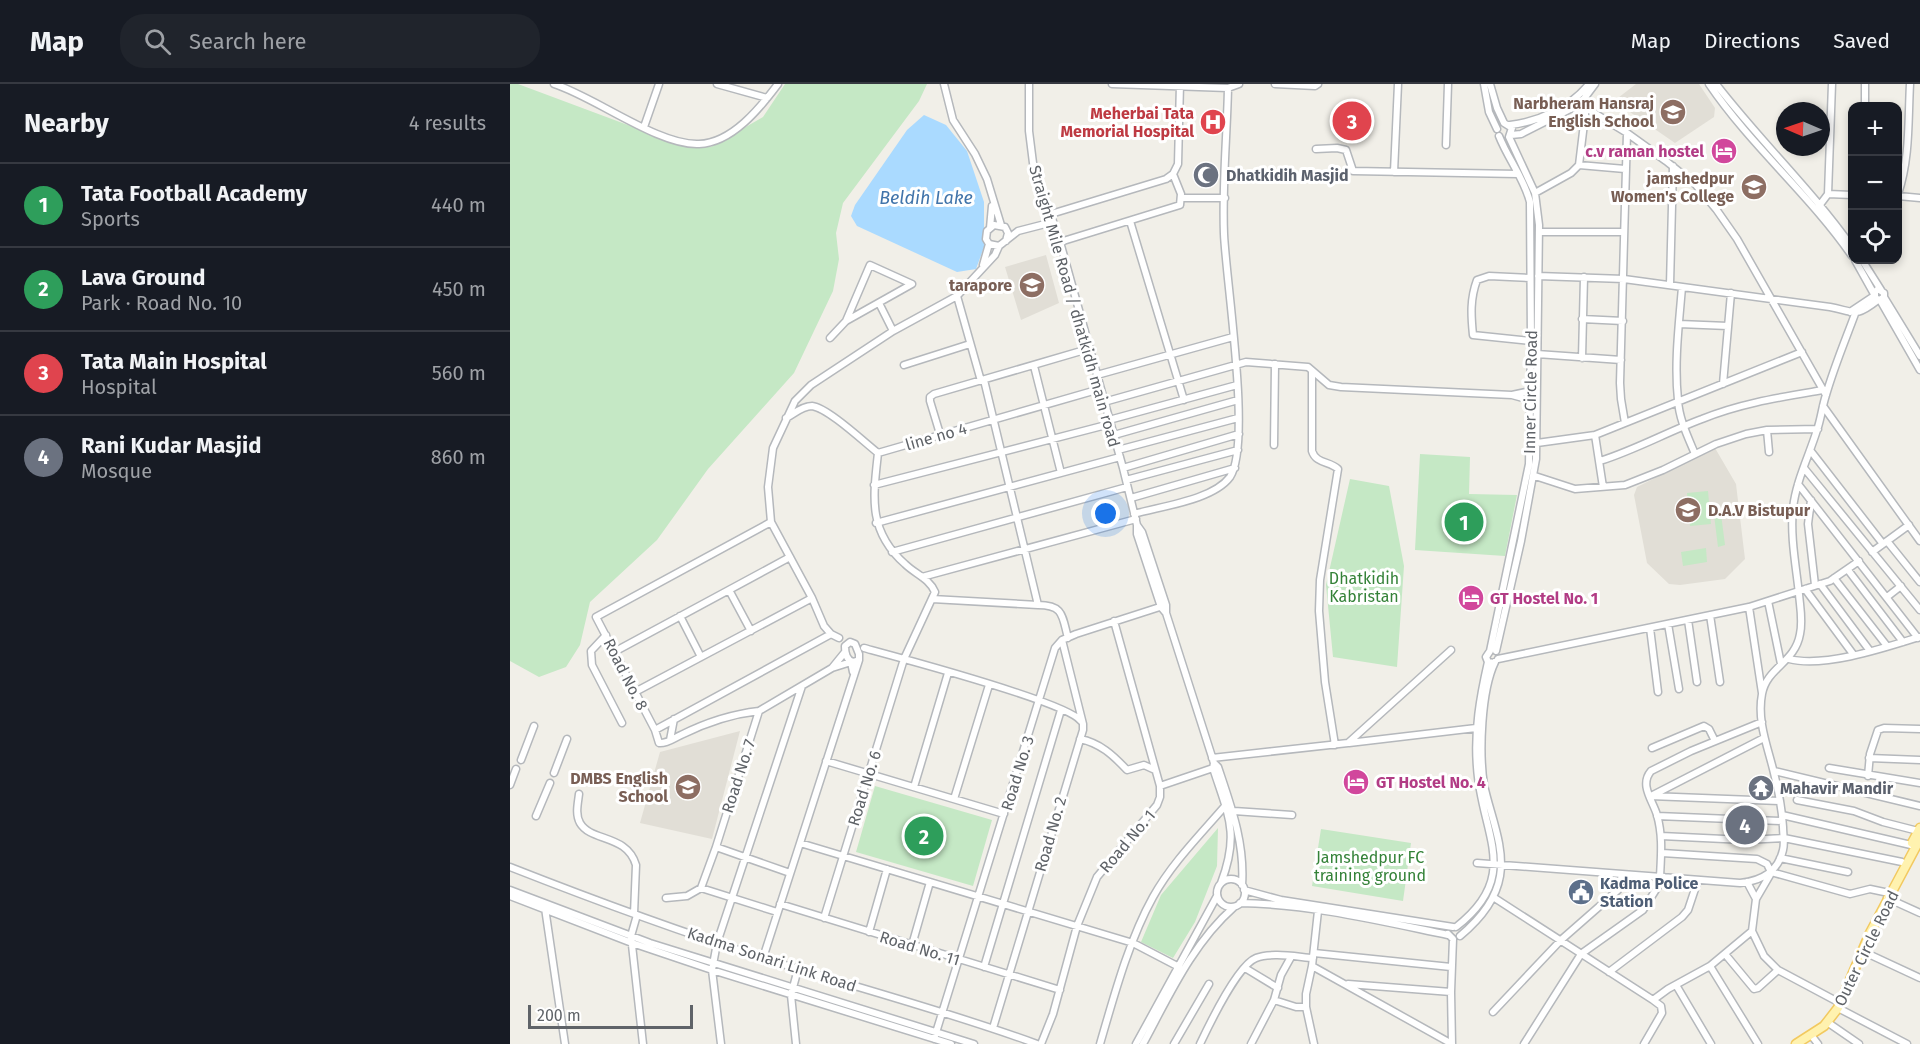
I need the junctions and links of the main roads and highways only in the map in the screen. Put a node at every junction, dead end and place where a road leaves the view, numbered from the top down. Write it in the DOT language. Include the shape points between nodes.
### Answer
graph roads {
  1 [pos="1919,833"];
  2 [pos="1888,896"];
  3 [pos="1796,1044"];
  1 -- 2 [label="main road, Outer Circle Road"];
  1 -- 2 [label="main road"];
  2 -- 3 [label="main road, Outer Circle Road" via="1839,1005 1827,1022"];
}
